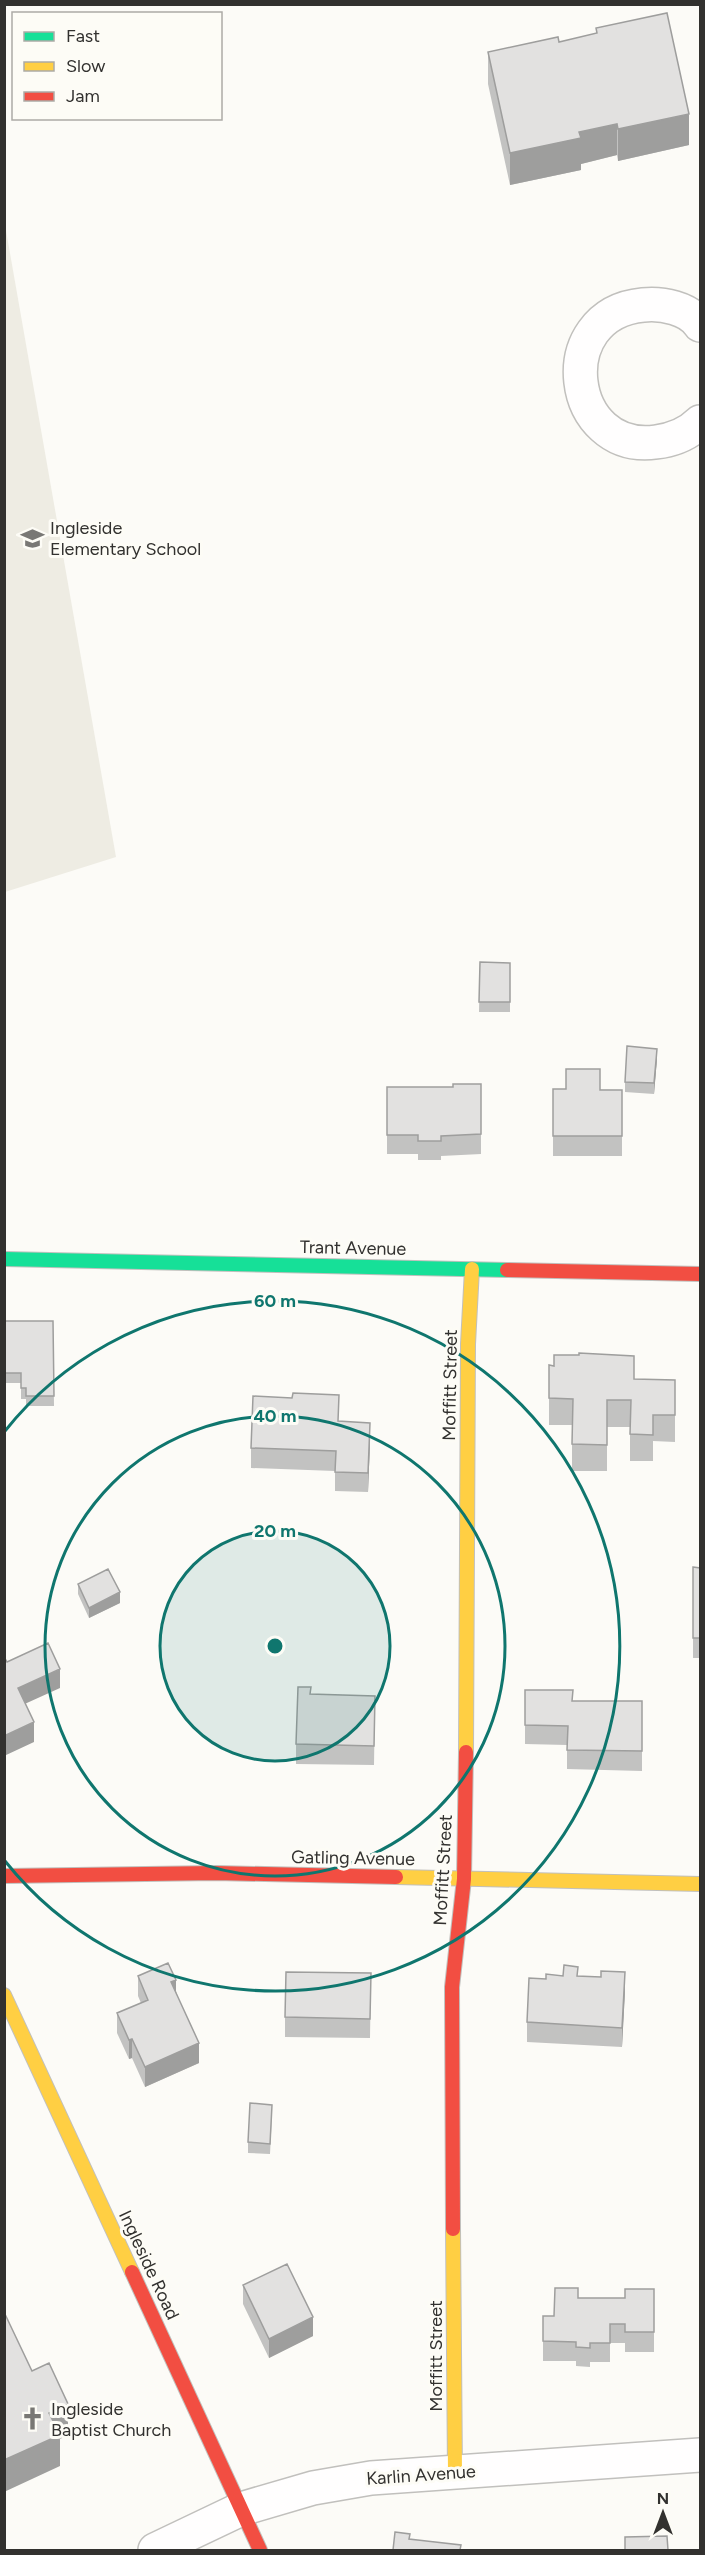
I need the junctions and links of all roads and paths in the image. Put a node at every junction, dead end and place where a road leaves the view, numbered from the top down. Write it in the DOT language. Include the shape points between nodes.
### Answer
graph roads {
  1 [pos="699,318"];
  2 [pos="700,422"];
  3 [pos="4,1259"];
  4 [pos="472,1269"];
  5 [pos="700,1274"];
  6 [pos="4,1876"];
  7 [pos="464,1879"];
  8 [pos="700,1884"];
  9 [pos="4,1995"];
  10 [pos="700,2455"];
  11 [pos="455,2473"];
  12 [pos="241,2509"];
  13 [pos="155,2550"];
  14 [pos="261,2550"];
  1 -- 2 [label="street" via="653,303 629,306 607,318 590,336 580,359 579,384 588,407 603,427 625,439 645,444 669,441"];
  3 -- 4 [label="street, Trant Avenue"];
  4 -- 5 [label="street, Trant Avenue"];
  4 -- 7 [label="street, Moffitt Street"];
  6 -- 7 [label="street, Gatling Avenue" via="216,1873"];
  7 -- 8 [label="street, Gatling Avenue"];
  7 -- 11 [label="street, Moffitt Street" via="452,1987"];
  9 -- 12 [label="street, Ingleside Road"];
  10 -- 11 [label="street, Karlin Avenue"];
  11 -- 12 [label="street, Karlin Avenue" via="371,2478 313,2488"];
  12 -- 13 [label="street, Karlin Avenue"];
  12 -- 14 [label="street, Ingleside Road"];
}
